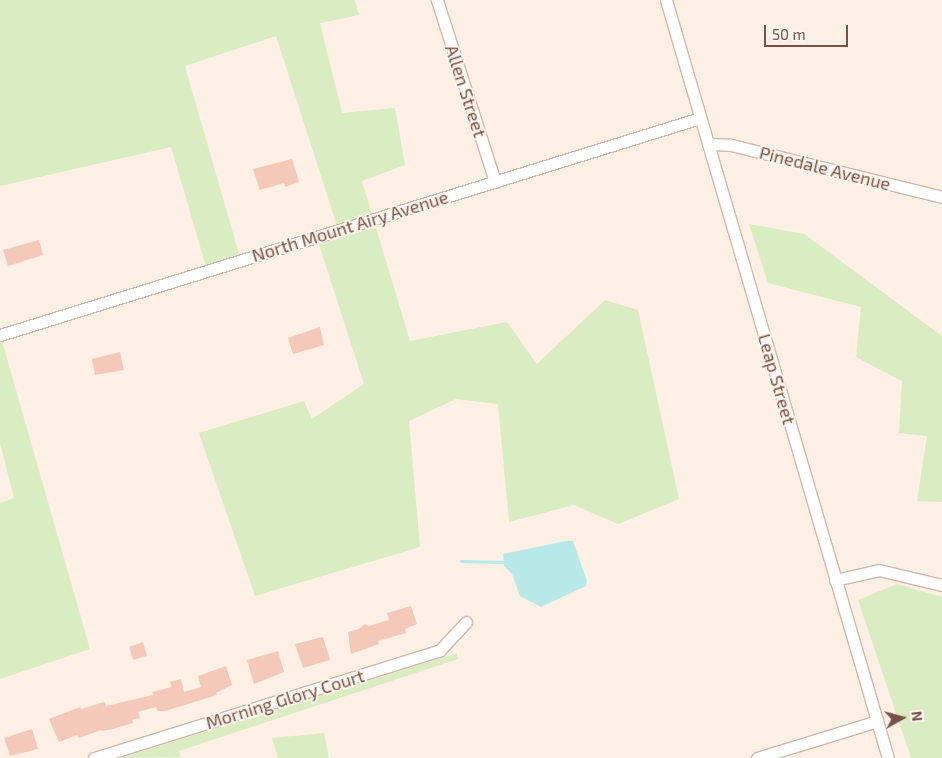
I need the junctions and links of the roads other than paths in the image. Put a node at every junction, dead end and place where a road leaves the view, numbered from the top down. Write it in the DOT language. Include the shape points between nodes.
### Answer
graph roads {
  1 [pos="437,0"];
  2 [pos="666,0"];
  3 [pos="700,118"];
  4 [pos="708,144"];
  5 [pos="495,182"];
  6 [pos="942,197"];
  7 [pos="0,335"];
  8 [pos="835,580"];
  9 [pos="942,585"];
  10 [pos="466,622"];
  11 [pos="877,721"];
  12 [pos="94,758"];
  13 [pos="757,758"];
  14 [pos="888,758"];
  1 -- 5 [label="street, Allen Street"];
  2 -- 3 [label="street, Leap Street"];
  3 -- 4 [label="street, Leap Street"];
  3 -- 5 [label="street, North Mount Airy Avenue"];
  4 -- 6 [label="street, Pinedale Avenue" via="731,145"];
  4 -- 8 [label="street, Leap Street"];
  5 -- 7 [label="street, North Mount Airy Avenue"];
  8 -- 9 [label="street" via="879,570"];
  8 -- 11 [label="street, Leap Street"];
  10 -- 12 [label="street, Morning Glory Court" via="440,650"];
  11 -- 13 [label="street"];
  11 -- 14 [label="street, Leap Street"];
}
